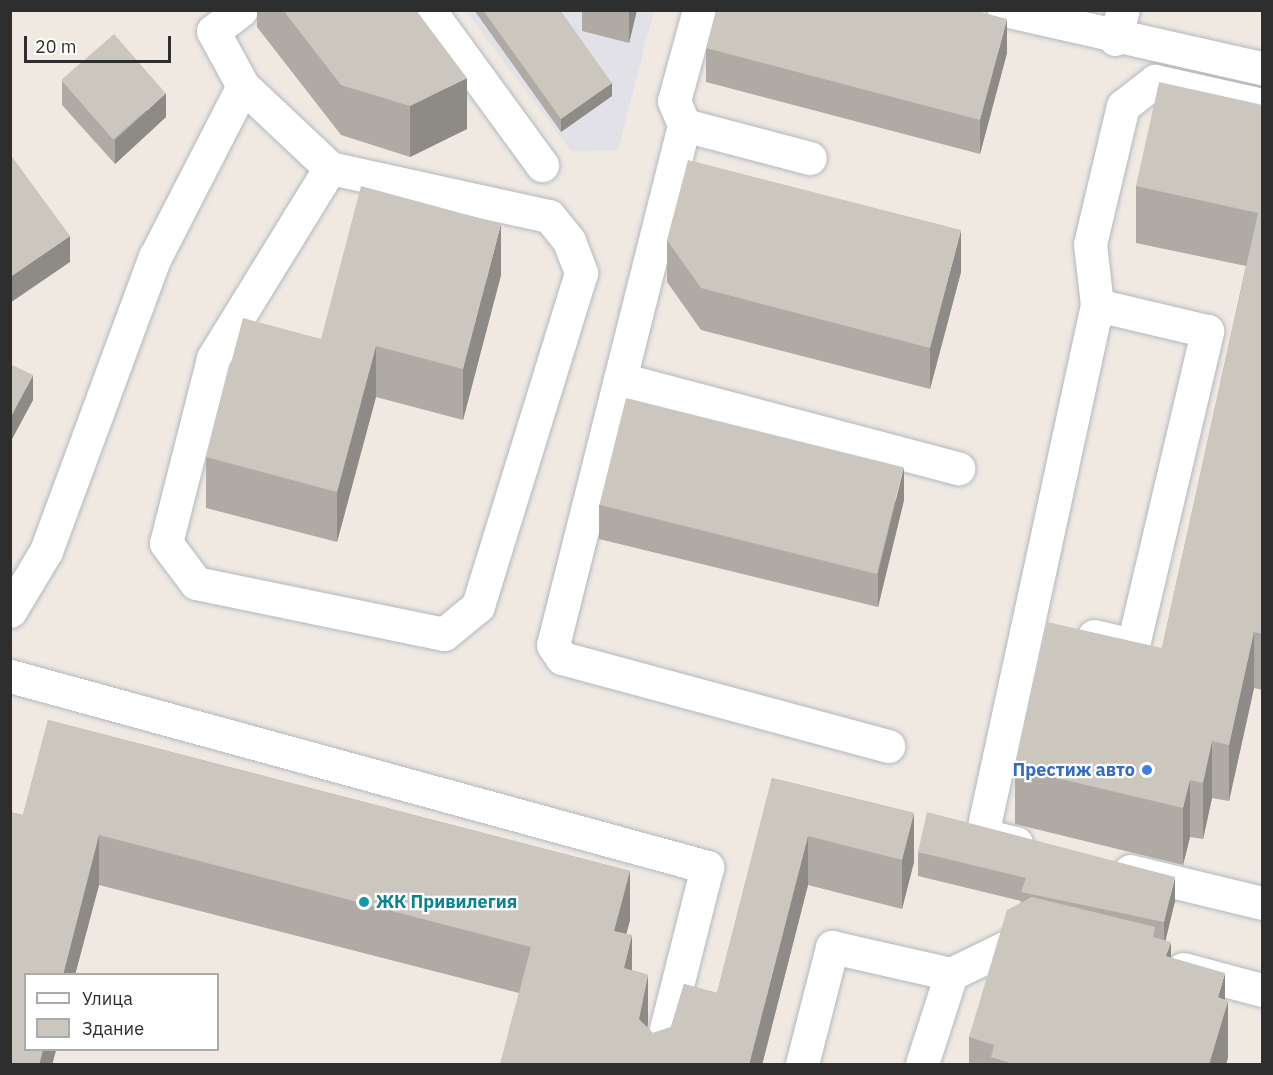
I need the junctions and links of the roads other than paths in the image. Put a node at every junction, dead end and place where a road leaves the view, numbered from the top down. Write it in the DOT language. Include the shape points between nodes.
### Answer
graph roads {
  1 [pos="242,10"];
  2 [pos="429,10"];
  3 [pos="699,10"];
  4 [pos="1004,10"];
  5 [pos="1119,25"];
  6 [pos="1263,68"];
  7 [pos="243,86"];
  8 [pos="1263,105"];
  9 [pos="684,125"];
  10 [pos="810,158"];
  11 [pos="542,165"];
  12 [pos="330,168"];
  13 [pos="1097,305"];
  14 [pos="620,379"];
  15 [pos="958,468"];
  16 [pos="10,611"];
  17 [pos="1028,621"];
  18 [pos="10,676"];
  19 [pos="888,746"];
  20 [pos="1049,851"];
  21 [pos="1094,862"];
  22 [pos="1263,903"];
  23 [pos="1064,941"];
  24 [pos="1153,962"];
  25 [pos="951,974"];
  26 [pos="1263,990"];
  27 [pos="657,1065"];
  28 [pos="802,1065"];
  29 [pos="922,1065"];
  1 -- 7 [label="lane" via="213,31"];
  2 -- 11 [label="lane"];
  3 -- 9 [label="lane" via="674,101"];
  4 -- 5 [label="lane"];
  5 -- 6 [label="lane"];
  7 -- 12 [label="lane"];
  7 -- 16 [label="lane" via="155,257 46,551"];
  8 -- 13 [label="lane" via="1155,81 1123,106 1090,244"];
  9 -- 10 [label="lane"];
  9 -- 14 [label="lane"];
  12 -- 12 [label="lane" via="549,216 569,241 581,273 478,606 444,634 196,582 166,543 213,358"];
  13 -- 17 [label="lane"];
  13 -- 17 [label="lane" via="1207,331 1133,645"];
  14 -- 15 [label="lane"];
  14 -- 19 [label="lane" via="553,645 562,658"];
  17 -- 20 [label="lane" via="981,835"];
  18 -- 27 [label="lane" via="707,867"];
  21 -- 22 [label="lane"];
  23 -- 25 [label="lane" via="1030,933"];
  24 -- 26 [label="lane"];
  25 -- 28 [label="lane" via="832,947"];
  25 -- 29 [label="lane"];
}
